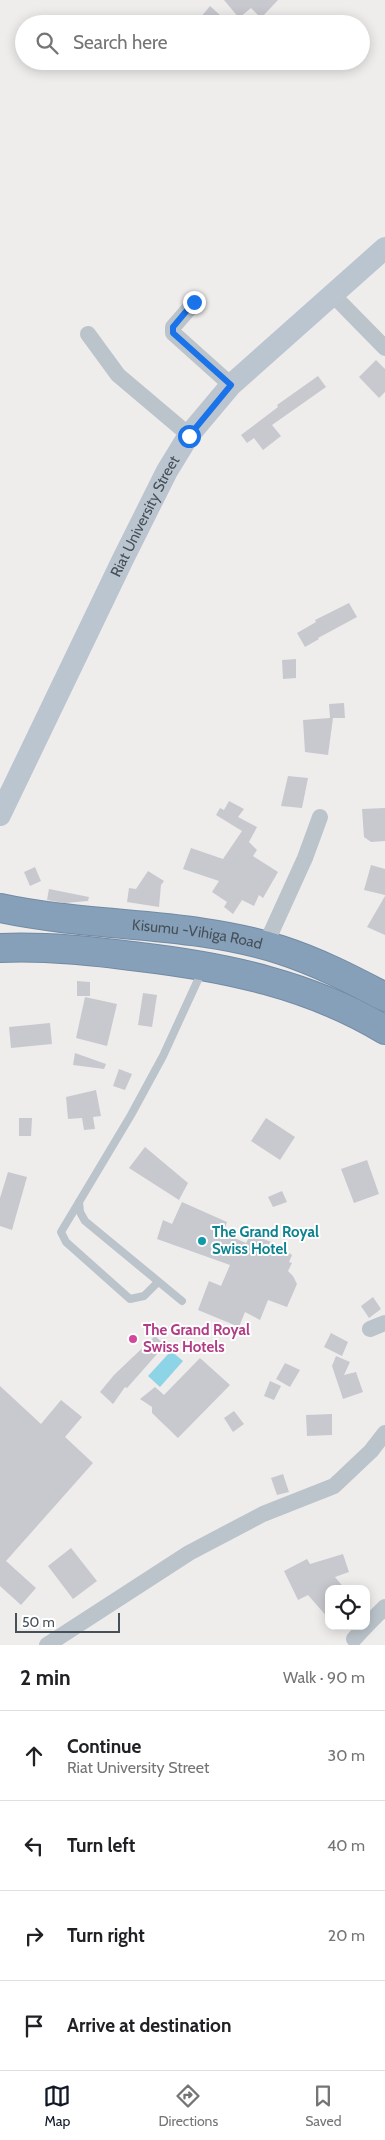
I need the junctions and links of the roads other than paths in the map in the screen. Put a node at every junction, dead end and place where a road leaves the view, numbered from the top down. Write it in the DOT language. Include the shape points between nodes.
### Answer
graph roads {
  1 [pos="385,248"];
  2 [pos="332,294"];
  3 [pos="194,302"];
  4 [pos="88,334"];
  5 [pos="385,348"];
  6 [pos="231,385"];
  7 [pos="189,436"];
  8 [pos="0,815"];
  9 [pos="320,817"];
  10 [pos="0,908"];
  11 [pos="0,914"];
  12 [pos="0,922"];
  13 [pos="264,946"];
  14 [pos="0,948"];
  15 [pos="204,965"];
  16 [pos="385,997"];
  17 [pos="385,1030"];
  18 [pos="79,1202"];
  19 [pos="157,1283"];
  20 [pos="182,1301"];
  21 [pos="384,1438"];
  22 [pos="385,1607"];
  23 [pos="370,1622"];
  24 [pos="362,1630"];
  25 [pos="354,1639"];
  26 [pos="55,1642"];
  1 -- 2 [label="street, Riat University Street"];
  2 -- 5 [label="street"];
  2 -- 6 [label="street, Riat University Street"];
  3 -- 6 [label="street" via="173,327 173,333"];
  4 -- 7 [label="street" via="118,375"];
  6 -- 7 [label="street, Riat University Street"];
  7 -- 8 [label="street, Riat University Street" via="167,471 123,559"];
  9 -- 13 [label="street" via="305,858"];
  10 -- 13 [label="highway, Kisumu -Vihiga Road" via="38,916 184,932"];
  11 -- 12 [label="highway"];
  13 -- 16 [label="highway, Kisumu -Vihiga Road" via="335,971"];
  14 -- 15 [label="highway, Kisumu -Vihiga Road" via="34,946"];
  15 -- 17 [label="highway, Kisumu -Vihiga Road" via="330,1001"];
  15 -- 18 [label="lane" via="163,1056"];
  18 -- 19 [label="lane" via="85,1222"];
  18 -- 19 [label="lane" via="61,1232 66,1242 130,1298 144,1296"];
  19 -- 20 [label="lane"];
  21 -- 26 [label="street" via="334,1486 263,1514 189,1553"];
  22 -- 23 [label="street"];
  24 -- 25 [label="street"];
}
